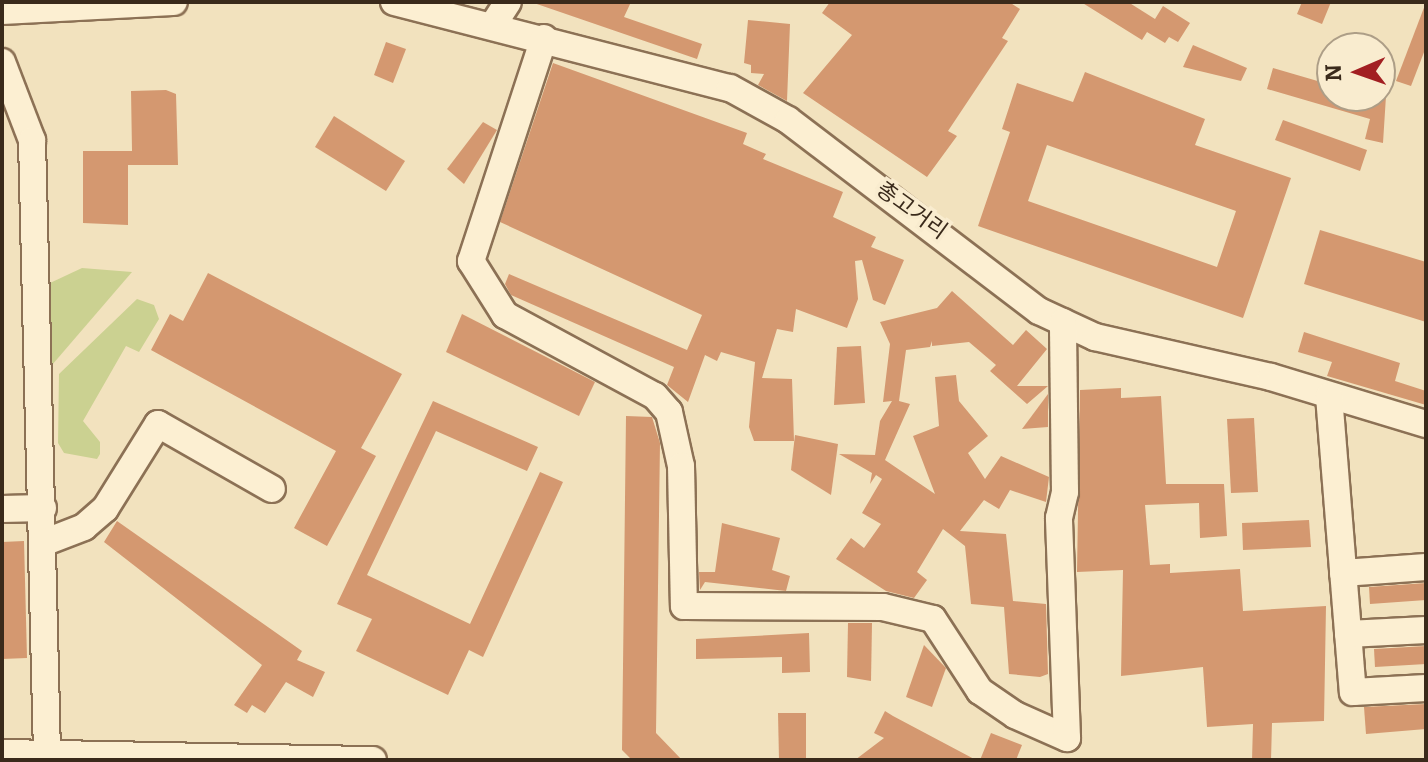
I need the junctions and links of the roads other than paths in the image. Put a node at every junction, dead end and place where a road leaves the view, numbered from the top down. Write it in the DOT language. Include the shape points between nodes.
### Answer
graph roads {
  1 [pos="174,2"];
  2 [pos="394,2"];
  3 [pos="508,2"];
  4 [pos="2,11"];
  5 [pos="493,25"];
  6 [pos="544,38"];
  7 [pos="2,62"];
  8 [pos="1063,322"];
  9 [pos="1329,396"];
  10 [pos="1426,424"];
  11 [pos="272,489"];
  12 [pos="43,508"];
  13 [pos="2,509"];
  14 [pos="43,543"];
  15 [pos="1426,567"];
  16 [pos="1343,573"];
  17 [pos="1426,630"];
  18 [pos="1348,634"];
  19 [pos="1426,688"];
  20 [pos="2,753"];
  21 [pos="47,753"];
  22 [pos="191,757"];
  23 [pos="373,760"];
  1 -- 4 [label="street"];
  2 -- 5 [label="street, 총고거리"];
  3 -- 5 [label="street"];
  5 -- 6 [label="street, 총고거리"];
  6 -- 8 [label="street, 총고거리" via="730,88 788,120 1039,311"];
  6 -- 8 [label="street" via="471,261 505,315 655,396 669,412 681,466 684,606 852,606 922,615 945,633 980,691 1041,729 1067,738 1059,518 1065,492"];
  7 -- 12 [label="street" via="32,140"];
  8 -- 9 [label="street, 총고거리" via="1095,337"];
  9 -- 10 [label="street, 총고거리"];
  9 -- 16 [label="street"];
  11 -- 14 [label="street" via="158,424 105,509 84,527"];
  12 -- 13 [label="street"];
  12 -- 14 [label="street"];
  14 -- 21 [label="street"];
  15 -- 16 [label="street"];
  16 -- 18 [label="street"];
  17 -- 18 [label="street"];
  18 -- 19 [label="street" via="1353,692"];
  20 -- 21 [label="street"];
  21 -- 22 [label="street"];
  22 -- 23 [label="street"];
}
